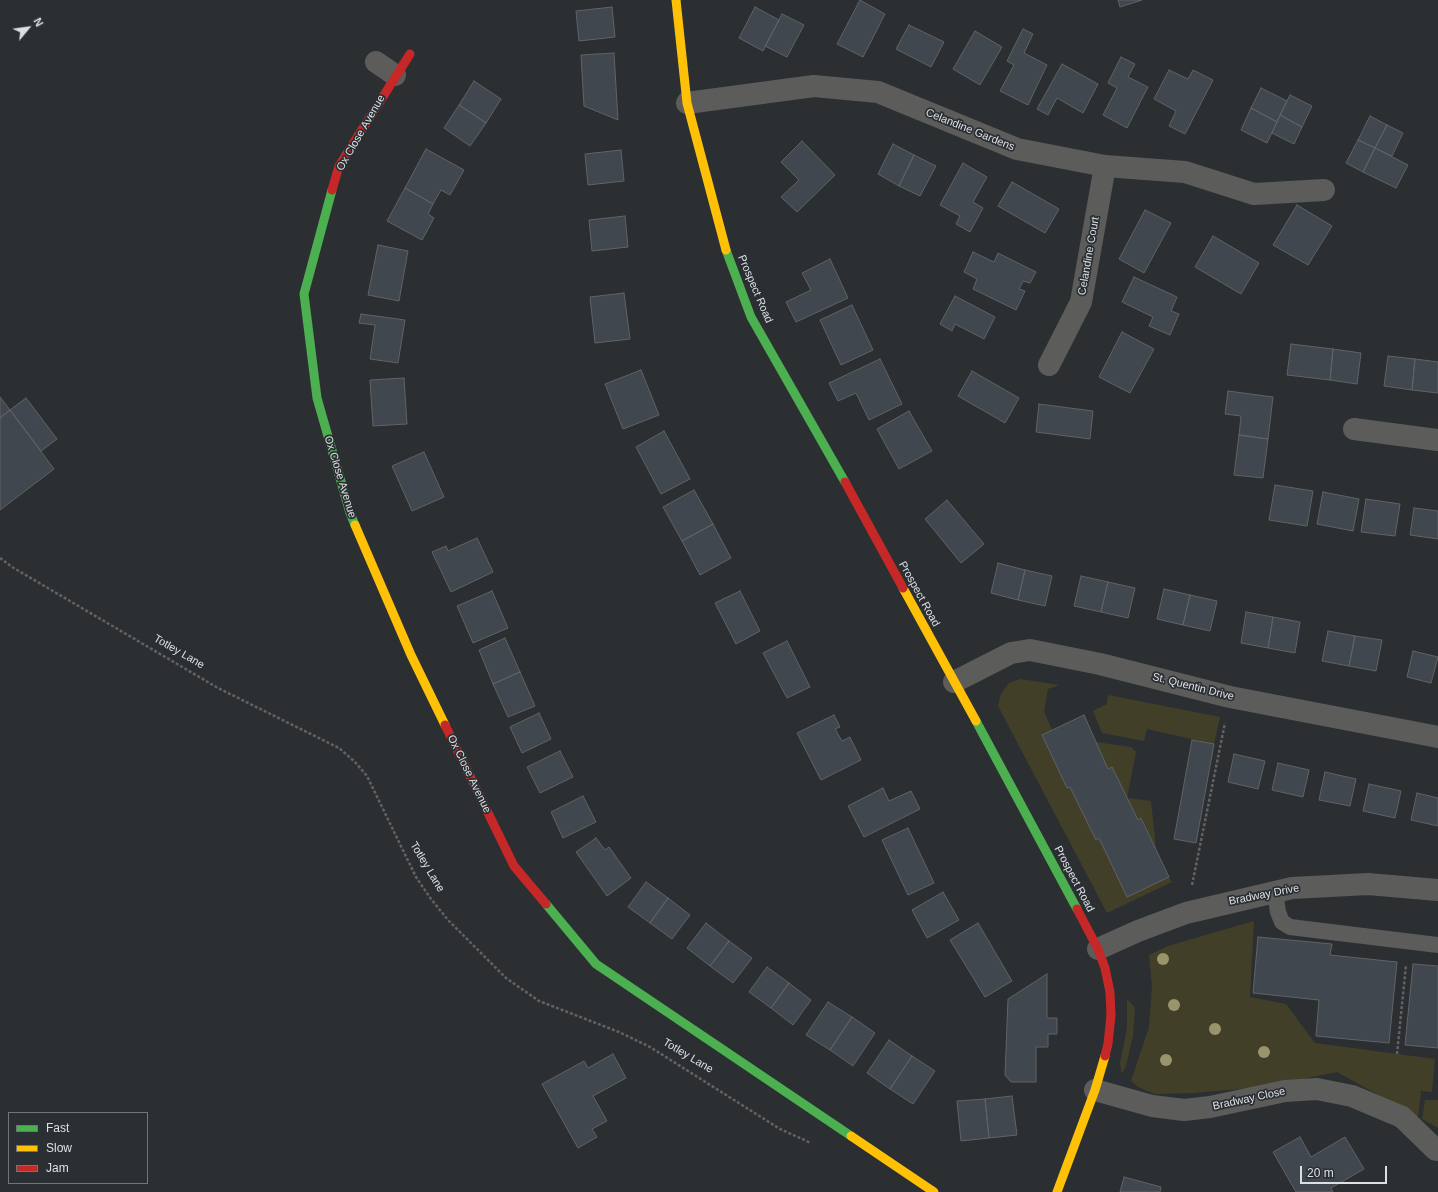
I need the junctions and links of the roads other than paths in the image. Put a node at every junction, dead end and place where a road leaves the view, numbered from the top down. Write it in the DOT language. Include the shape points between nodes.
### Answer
graph roads {
  1 [pos="676,0"];
  2 [pos="410,54"];
  3 [pos="376,62"];
  4 [pos="396,75"];
  5 [pos="686,104"];
  6 [pos="1105,166"];
  7 [pos="1324,190"];
  8 [pos="1049,365"];
  9 [pos="1354,429"];
  10 [pos="1438,440"];
  11 [pos="954,682"];
  12 [pos="1438,737"];
  13 [pos="514,866"];
  14 [pos="1438,890"];
  15 [pos="1275,892"];
  16 [pos="1438,945"];
  17 [pos="1098,949"];
  18 [pos="1095,1090"];
  19 [pos="1436,1150"];
  20 [pos="934,1192"];
  21 [pos="1057,1192"];
  1 -- 5 [label="street, Prospect Road"];
  2 -- 4 [label="street, Ox Close Avenue"];
  3 -- 4 [label="street"];
  4 -- 13 [label="street, Ox Close Avenue" via="339,166 304,294 317,398 350,513 411,655"];
  5 -- 6 [label="street, Celandine Gardens" via="814,86 878,92 1017,149"];
  5 -- 11 [label="street, Prospect Road" via="728,258 751,317 801,402"];
  6 -- 7 [label="street, Celandine Gardens" via="1185,172 1254,194"];
  6 -- 8 [label="street, Celandine Court" via="1081,302"];
  9 -- 10 [label="street"];
  11 -- 12 [label="street, St. Quentin Drive" via="1011,653 1030,650 1100,664 1230,697"];
  11 -- 17 [label="street, Prospect Road"];
  13 -- 20 [label="street, Totley Lane" via="596,964"];
  14 -- 15 [label="street, Bradway Drive" via="1368,884 1292,888"];
  15 -- 16 [label="lane" via="1282,922 1290,927"];
  15 -- 17 [label="street, Bradway Drive" via="1186,913"];
  17 -- 18 [label="street, Prospect Road" via="1110,992 1111,1016 1108,1044"];
  18 -- 19 [label="street, Bradway Close" via="1152,1106 1184,1110 1210,1107 1285,1090 1317,1089 1352,1096 1402,1117"];
  18 -- 21 [label="street, Prospect Road"];
}
